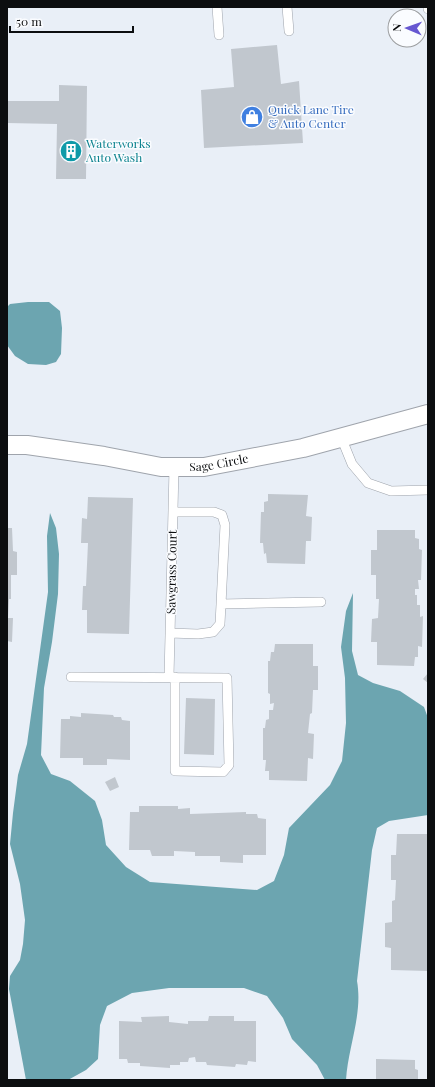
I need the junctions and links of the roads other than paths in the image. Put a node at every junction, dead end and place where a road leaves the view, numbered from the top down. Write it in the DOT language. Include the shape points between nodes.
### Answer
graph roads {
  1 [pos="217,7"];
  2 [pos="287,7"];
  3 [pos="288,30"];
  4 [pos="219,35"];
  5 [pos="428,414"];
  6 [pos="341,438"];
  7 [pos="7,444"];
  8 [pos="174,468"];
  9 [pos="428,490"];
  10 [pos="173,512"];
  11 [pos="321,602"];
  12 [pos="221,604"];
  13 [pos="170,634"];
  14 [pos="71,677"];
  15 [pos="172,677"];
  1 -- 4 [label="lane"];
  2 -- 3 [label="lane"];
  5 -- 6 [label="street, Sage Circle"];
  6 -- 8 [label="street, Sage Circle" via="204,467"];
  6 -- 9 [label="lane" via="352,464 368,483 391,490"];
  7 -- 8 [label="street, Sage Circle"];
  8 -- 10 [label="lane, Sawgrass Court"];
  10 -- 12 [label="lane" via="214,512 222,515 225,525"];
  10 -- 13 [label="lane, Sawgrass Court"];
  11 -- 12 [label="lane"];
  12 -- 13 [label="lane" via="220,624 213,632"];
  13 -- 15 [label="lane, Sawgrass Court"];
  14 -- 15 [label="lane, Sawgrass Court"];
  15 -- 15 [label="lane, Sawgrass Court" via="227,678 229,766 223,772 175,771"];
}
